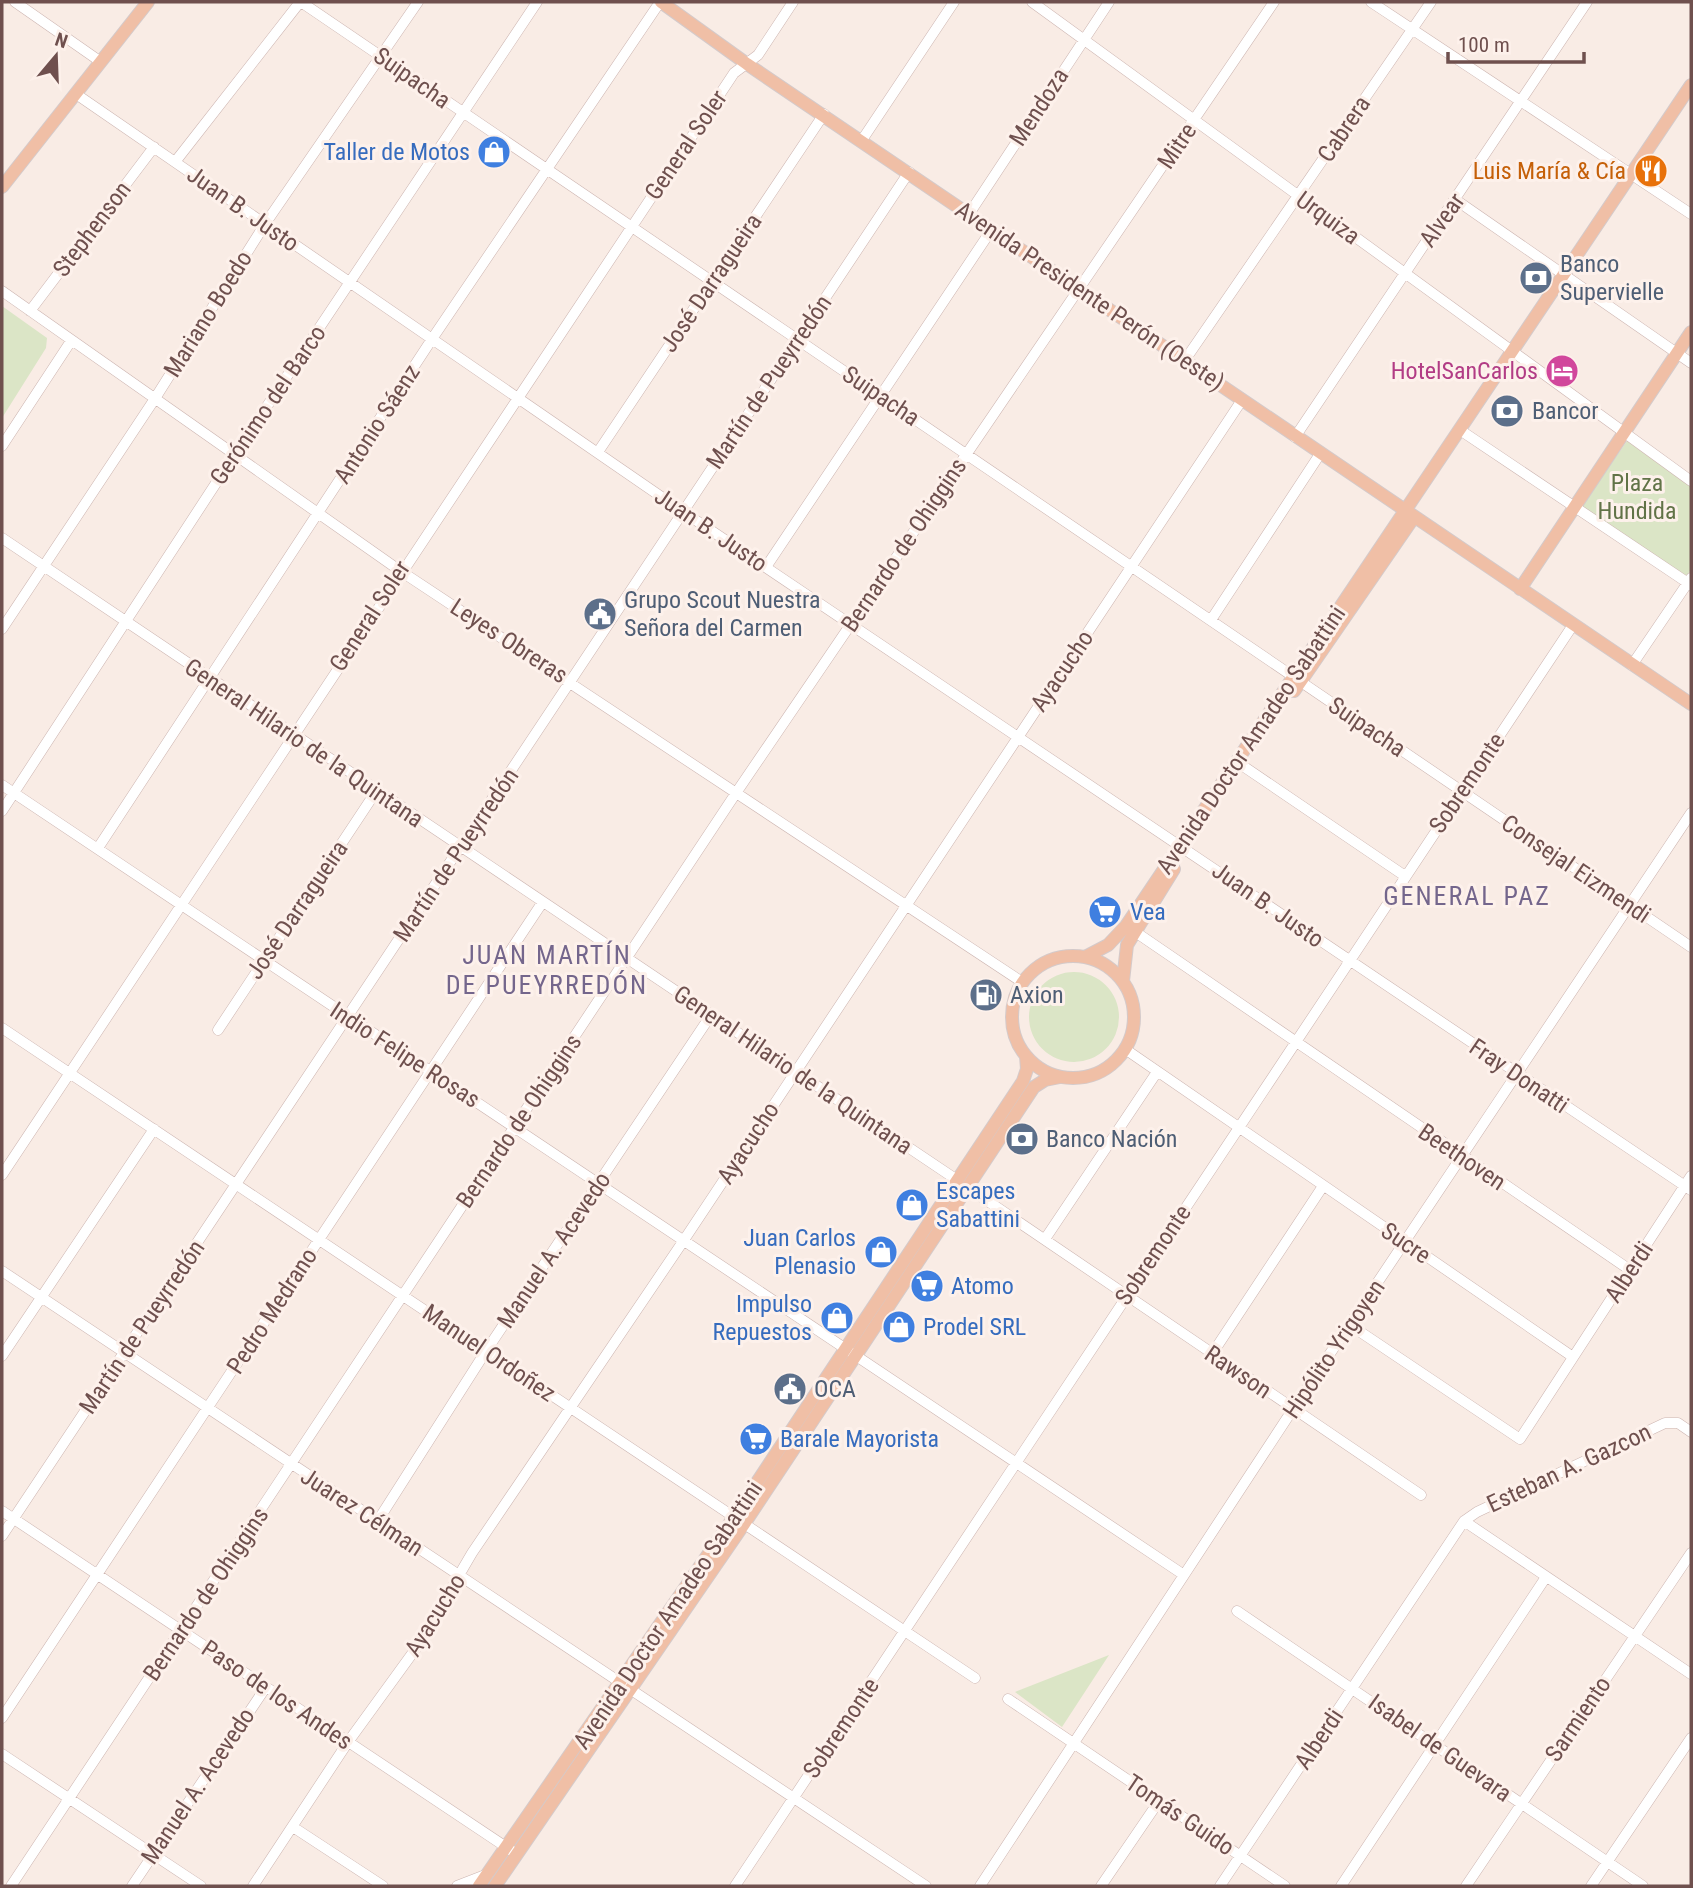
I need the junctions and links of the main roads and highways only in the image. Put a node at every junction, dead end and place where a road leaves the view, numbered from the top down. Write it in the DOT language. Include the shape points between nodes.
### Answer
graph roads {
  1 [pos="148,2"];
  2 [pos="660,2"];
  3 [pos="1691,85"];
  4 [pos="2,187"];
  5 [pos="1691,332"];
  6 [pos="1409,514"];
  7 [pos="1520,589"];
  8 [pos="1296,679"];
  9 [pos="1691,704"];
  10 [pos="1184,847"];
  11 [pos="1085,957"];
  12 [pos="1123,981"];
  13 [pos="1026,1056"];
  14 [pos="1060,1077"];
  15 [pos="962,1183"];
  16 [pos="513,1852"];
  17 [pos="480,1886"];
  18 [pos="495,1886"];
  1 -- 4 [label="main road"];
  2 -- 6 [label="main road, Avenida Presidente Perón (Oeste)"];
  3 -- 6 [label="main road, Avenida Doctor Amadeo Sabattini" via="1460,430"];
  5 -- 7 [label="main road"];
  6 -- 7 [label="main road, Avenida Presidente Perón (Oeste)"];
  6 -- 8 [label="main road, Avenida Doctor Amadeo Sabattini"];
  7 -- 9 [label="main road, Avenida Presidente Perón (Oeste)"];
  8 -- 10 [label="main road, Avenida Doctor Amadeo Sabattini"];
  8 -- 10 [label="main road, Avenida Doctor Amadeo Sabattini" via="1243,766"];
  10 -- 11 [label="main road, Avenida Doctor Amadeo Sabattini" via="1118,936"];
  10 -- 12 [label="main road, Avenida Doctor Amadeo Sabattini" via="1134,931 1124,955"];
  11 -- 12 [label="main road" via="1100,961"];
  11 -- 13 [label="main road" via="1050,960 1022,982 1012,1020"];
  12 -- 14 [label="main road" via="1135,1014 1125,1049 1097,1073"];
  13 -- 14 [label="main road"];
  13 -- 15 [label="main road, Avenida Doctor Amadeo Sabattini" via="1023,1081"];
  14 -- 15 [label="main road, Avenida Doctor Amadeo Sabattini" via="1034,1087"];
  15 -- 16 [label="main road, Avenida Doctor Amadeo Sabattini"];
  16 -- 17 [label="main road, Avenida Doctor Amadeo Sabattini"];
  16 -- 18 [label="main road, Avenida Doctor Amadeo Sabattini"];
}
